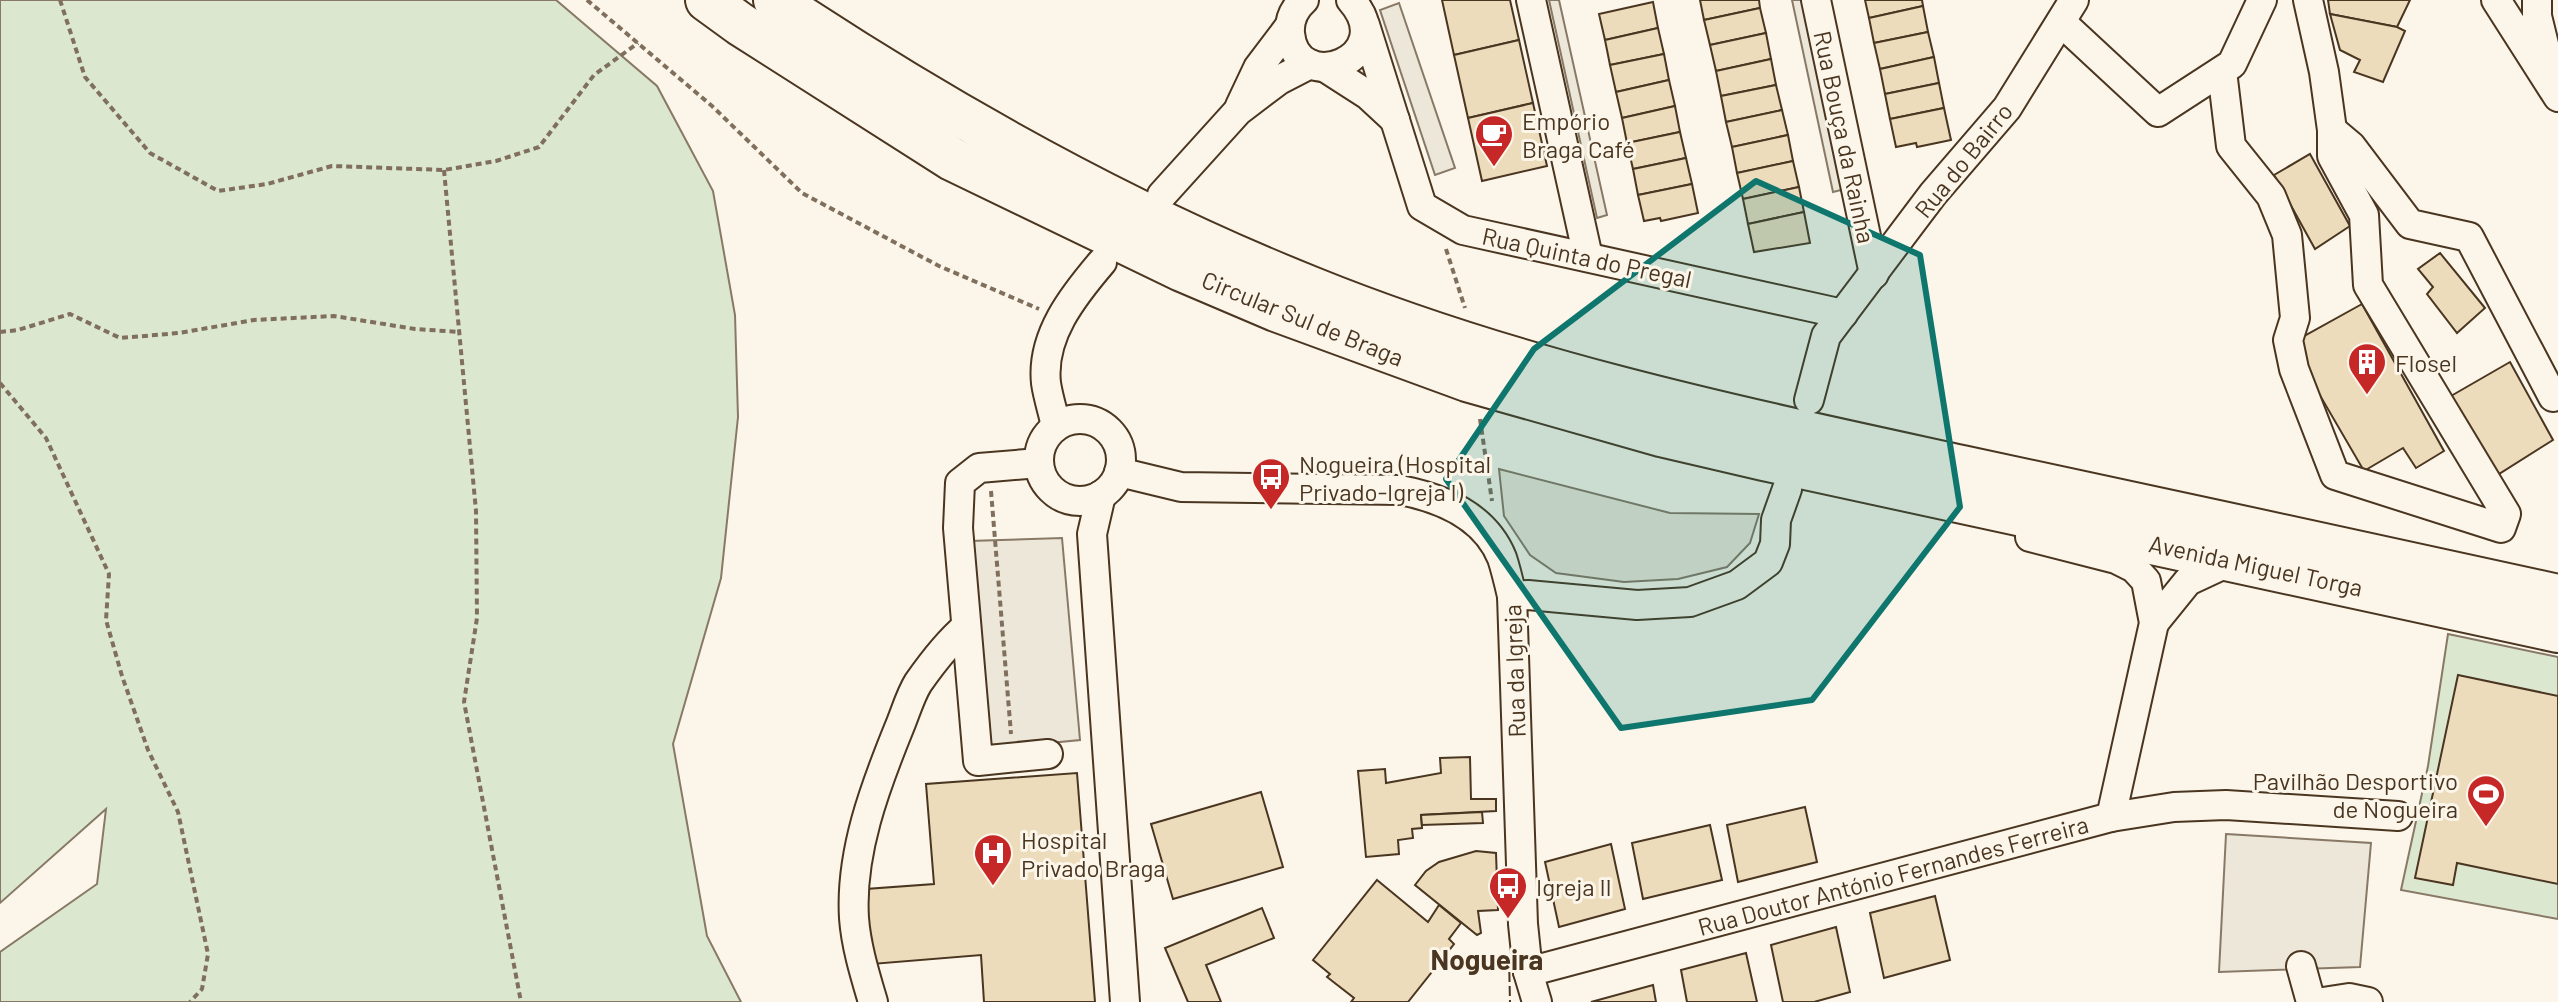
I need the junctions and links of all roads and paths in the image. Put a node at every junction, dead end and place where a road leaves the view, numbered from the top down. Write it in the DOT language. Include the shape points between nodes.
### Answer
graph roads {
  1 [pos="60,0"];
  2 [pos="587,0"];
  3 [pos="707,0"];
  4 [pos="775,0"];
  5 [pos="1531,0"];
  6 [pos="1816,0"];
  7 [pos="2262,0"];
  8 [pos="2308,0"];
  9 [pos="2496,0"];
  10 [pos="2537,0"];
  11 [pos="1299,7"];
  12 [pos="1358,9"];
  13 [pos="2068,11"];
  14 [pos="638,43"];
  15 [pos="1318,66"];
  16 [pos="2222,71"];
  17 [pos="2557,95"];
  18 [pos="1238,111"];
  19 [pos="1395,121"];
  20 [pos="2332,130"];
  21 [pos="444,170"];
  22 [pos="1162,195"];
  23 [pos="1437,216"];
  24 [pos="1588,257"];
  25 [pos="1102,262"];
  26 [pos="1874,274"];
  27 [pos="1465,308"];
  28 [pos="1843,314"];
  29 [pos="1062,319"];
  30 [pos="0,332"];
  31 [pos="460,332"];
  32 [pos="0,383"];
  33 [pos="2553,397"];
  34 [pos="1809,400"];
  35 [pos="1479,417"];
  36 [pos="1056,426"];
  37 [pos="1039,463"];
  38 [pos="990,466"];
  39 [pos="1119,472"];
  40 [pos="1787,489"];
  41 [pos="1962,490"];
  42 [pos="1101,495"];
  43 [pos="1485,530"];
  44 [pos="2234,560"];
  45 [pos="1512,596"];
  46 [pos="2558,596"];
  47 [pos="2154,623"];
  48 [pos="966,627"];
  49 [pos="2558,631"];
  50 [pos="1048,754"];
  51 [pos="1013,757"];
  52 [pos="2398,816"];
  53 [pos="2111,817"];
  54 [pos="2301,966"];
  55 [pos="1528,972"];
  56 [pos="190,1002"];
  57 [pos="521,1002"];
  58 [pos="873,1002"];
  59 [pos="1125,1002"];
  60 [pos="1537,1002"];
  61 [pos="2311,1002"];
  62 [pos="2323,1002"];
  63 [pos="2368,1002"];
  1 -- 21 [label="path" via="85,77 150,153 218,191 332,166"];
  2 -- 14 [label="path"];
  3 -- 41 [label="highway, Circular Sul de Braga" via="952,159 1276,310 1414,362 1661,435"];
  4 -- 41 [label="highway, Circular Sul de Braga" via="1023,153 1175,230 1312,289 1505,356 1803,433"];
  5 -- 24 [label="street"];
  6 -- 26 [label="street, Rua Bouça da Rainha"];
  7 -- 16 [label="street" via="2232,64"];
  8 -- 20 [label="street"];
  9 -- 17 [label="street"];
  10 -- 17 [label="street"];
  11 -- 15 [label="street" via="1291,42 1298,55"];
  11 -- 18 [label="street" via="1258,68"];
  12 -- 15 [label="street" via="1363,41 1355,56 1342,65"];
  12 -- 19 [label="street"];
  13 -- 16 [label="street" via="2158,112"];
  13 -- 26 [label="street, Rua do Bairro" via="2007,108"];
  14 -- 21 [label="path" via="594,75 539,147"];
  14 -- 29 [label="path" via="802,193 939,266"];
  15 -- 18 [label="street" via="1279,80"];
  15 -- 19 [label="street" via="1368,95"];
  16 -- 20 [label="street" via="2231,146 2271,196 2287,235 2295,318 2288,340 2335,475 2501,528 2506,514 2368,285 2364,215 2332,156"];
  18 -- 22 [label="street"];
  19 -- 23 [label="street" via="1422,206"];
  20 -- 33 [label="street" via="2351,146 2410,224 2469,237"];
  21 -- 31 [label="path"];
  23 -- 24 [label="street, Rua Quinta do Pregal" via="1463,230"];
  23 -- 27 [label="path"];
  24 -- 28 [label="street, Rua Quinta do Pregal"];
  25 -- 29 [label="street"];
  26 -- 28 [label="street, Rua do Bairro"];
  28 -- 34 [label="street, Rua do Bairro" via="1826,336"];
  29 -- 36 [label="street" via="1050,339 1046,382"];
  30 -- 31 [label="path" via="70,314 120,338 254,320 334,316"];
  31 -- 57 [label="path" via="476,511 477,618 464,702"];
  32 -- 56 [label="path" via="46,438 109,574 106,620 148,750 178,812 208,954 202,989"];
  35 -- 43 [label="path" via="1493,505"];
  36 -- 37 [label="street" via="1040,449"];
  36 -- 39 [label="street" via="1080,418 1105,426 1120,447"];
  37 -- 38 [label="street"];
  37 -- 42 [label="street" via="1042,476 1061,497 1088,501"];
  38 -- 48 [label="street" via="960,483"];
  38 -- 51 [label="path"];
  39 -- 42 [label="street"];
  39 -- 43 [label="street, Rua da Igreja" via="1181,487 1400,490 1431,496 1464,512"];
  40 -- 45 [label="street" via="1768,562 1737,585 1690,602 1637,605"];
  41 -- 44 [label="highway, Avenida Miguel Torga"];
  41 -- 46 [label="highway, Avenida Miguel Torga"];
  41 -- 47 [label="street, Rua Doutor António Fernandes Ferreira" via="2018,534 2134,568 2146,581"];
  42 -- 59 [label="street" via="1092,534"];
  43 -- 45 [label="street, Rua da Igreja" via="1501,557"];
  44 -- 47 [label="street, Rua Doutor António Fernandes Ferreira" via="2188,581"];
  44 -- 49 [label="highway, Avenida Miguel Torga"];
  45 -- 55 [label="street, Rua da Igreja"];
  47 -- 53 [label="street, Rua Doutor António Fernandes Ferreira"];
  48 -- 51 [label="street" via="978,761"];
  48 -- 58 [label="street" via="917,685 869,814 855,873 854,920"];
  50 -- 51 [label="street"];
  52 -- 53 [label="street" via="2226,805"];
  53 -- 55 [label="street, Rua Doutor António Fernandes Ferreira"];
  54 -- 61 [label="street"];
  55 -- 60 [label="street, Rua da Igreja"];
  62 -- 63 [label="street"];
}
